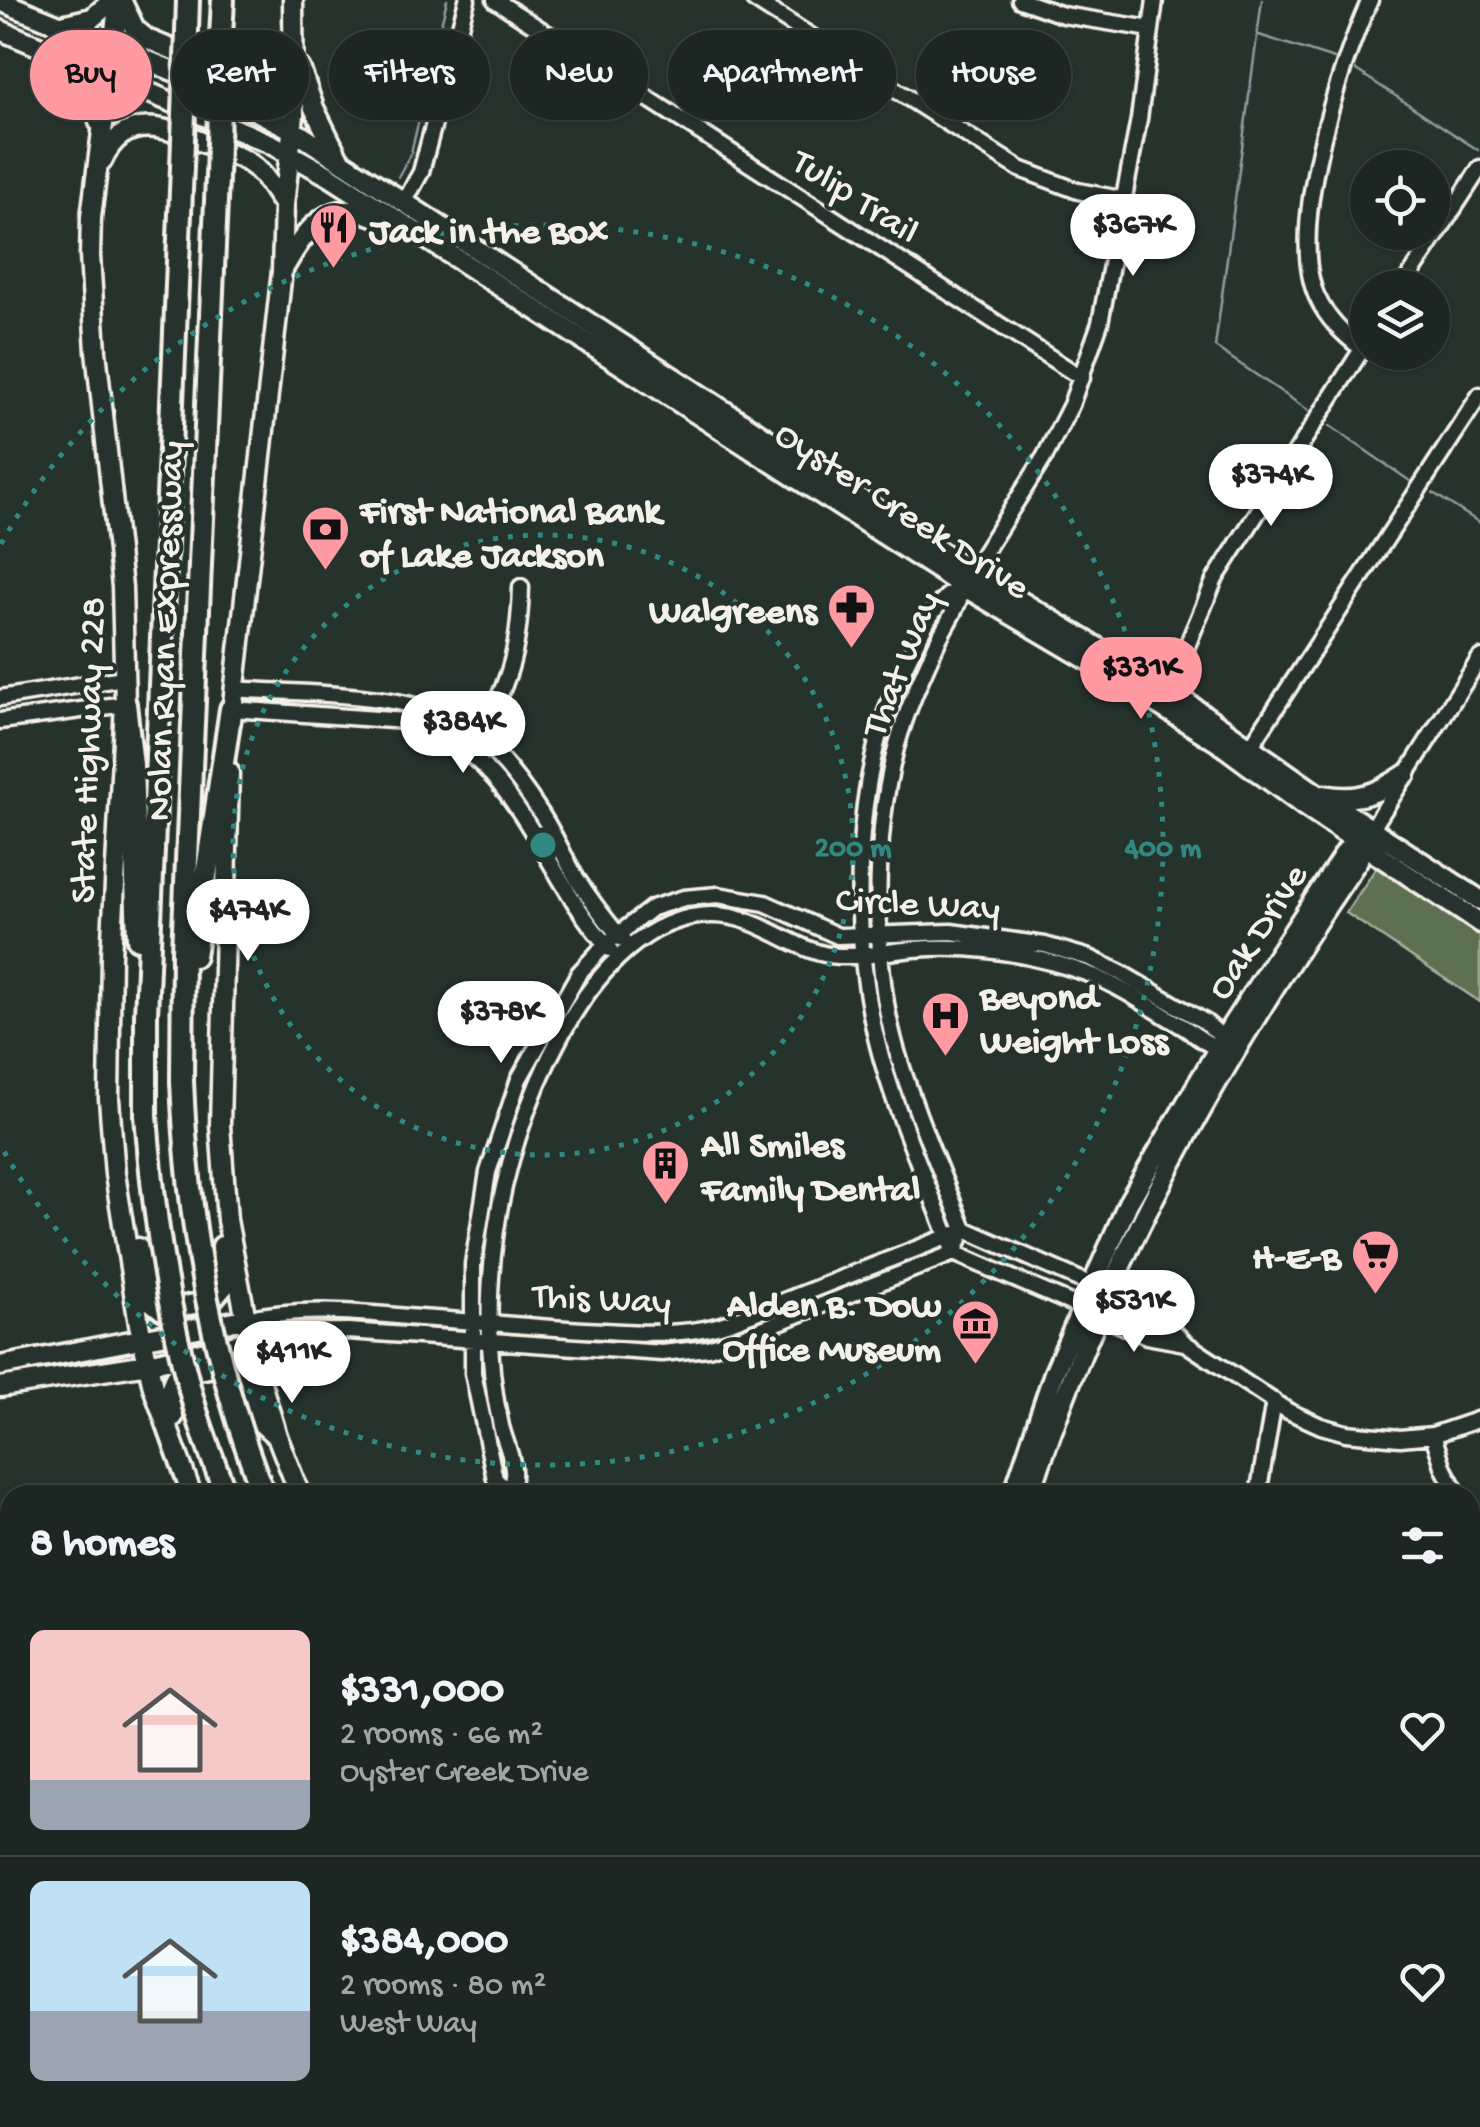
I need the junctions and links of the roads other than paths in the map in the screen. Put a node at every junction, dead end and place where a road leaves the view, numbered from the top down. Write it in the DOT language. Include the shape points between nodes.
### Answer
graph roads {
  1 [pos="118,0"];
  2 [pos="188,0"];
  3 [pos="223,0"];
  4 [pos="293,0"];
  5 [pos="467,0"];
  6 [pos="495,0"];
  7 [pos="754,0"];
  8 [pos="1020,0"];
  9 [pos="1155,0"];
  10 [pos="1370,0"];
  11 [pos="0,1"];
  12 [pos="61,25"];
  13 [pos="294,29"];
  14 [pos="1151,29"];
  15 [pos="0,30"];
  16 [pos="74,30"];
  17 [pos="115,30"];
  18 [pos="30,43"];
  19 [pos="152,63"];
  20 [pos="309,93"];
  21 [pos="152,95"];
  22 [pos="99,120"];
  23 [pos="104,120"];
  24 [pos="293,120"];
  25 [pos="293,130"];
  26 [pos="102,134"];
  27 [pos="289,152"];
  28 [pos="339,160"];
  29 [pos="1480,168"];
  30 [pos="96,176"];
  31 [pos="1125,200"];
  32 [pos="404,203"];
  33 [pos="284,205"];
  34 [pos="411,228"];
  35 [pos="1414,270"];
  36 [pos="282,271"];
  37 [pos="1350,336"];
  38 [pos="1350,368"];
  39 [pos="1082,378"];
  40 [pos="1480,395"];
  41 [pos="968,579"];
  42 [pos="521,588"];
  43 [pos="1480,658"];
  44 [pos="123,678"];
  45 [pos="896,684"];
  46 [pos="919,684"];
  47 [pos="81,685"];
  48 [pos="310,695"];
  49 [pos="0,698"];
  50 [pos="1165,698"];
  51 [pos="232,699"];
  52 [pos="125,704"];
  53 [pos="411,705"];
  54 [pos="86,708"];
  55 [pos="308,712"];
  56 [pos="0,721"];
  57 [pos="406,721"];
  58 [pos="479,738"];
  59 [pos="1246,753"];
  60 [pos="471,754"];
  61 [pos="1406,774"];
  62 [pos="522,786"];
  63 [pos="1316,794"];
  64 [pos="510,797"];
  65 [pos="1367,837"];
  66 [pos="1480,900"];
  67 [pos="1480,922"];
  68 [pos="879,935"];
  69 [pos="862,936"];
  70 [pos="612,939"];
  71 [pos="881,952"];
  72 [pos="624,953"];
  73 [pos="864,955"];
  74 [pos="146,1015"];
  75 [pos="183,1022"];
  76 [pos="1225,1046"];
  77 [pos="227,1220"];
  78 [pos="124,1229"];
  79 [pos="964,1230"];
  80 [pos="948,1236"];
  81 [pos="954,1253"];
  82 [pos="1096,1302"];
  83 [pos="245,1319"];
  84 [pos="472,1321"];
  85 [pos="489,1323"];
  86 [pos="472,1339"];
  87 [pos="142,1340"];
  88 [pos="489,1340"];
  89 [pos="250,1341"];
  90 [pos="1184,1342"];
  91 [pos="148,1364"];
  92 [pos="0,1366"];
  93 [pos="0,1387"];
  94 [pos="1274,1401"];
  95 [pos="1480,1419"];
  96 [pos="1433,1435"];
  97 [pos="277,1436"];
  98 [pos="173,1448"];
  99 [pos="188,1485"];
  100 [pos="222,1485"];
  101 [pos="260,1485"];
  102 [pos="296,1485"];
  103 [pos="501,1485"];
  104 [pos="513,1485"];
  105 [pos="1016,1485"];
  106 [pos="1033,1485"];
  107 [pos="1260,1485"];
  108 [pos="1453,1485"];
  1 -- 12 [label="main road" via="82,22"];
  1 -- 13 [label="main road" via="147,39 244,79 279,67"];
  1 -- 17 [label="main road, State Highway 228"];
  2 -- 74 [label="highway, Nolan Ryan Expressway, bridge"];
  3 -- 75 [label="highway, Nolan Ryan Expressway, bridge"];
  4 -- 13 [label="main road"];
  5 -- 32 [label="street" via="422,172"];
  6 -- 39 [label="street, Tulip Trail"];
  7 -- 31 [label="street" via="1020,169"];
  8 -- 14 [label="street" via="1063,15"];
  9 -- 14 [label="street, That Way"];
  10 -- 37 [label="street" via="1339,78 1308,233 1316,296"];
  11 -- 12 [label="main road, Oyster Creek Drive"];
  12 -- 16 [label="main road, Oyster Creek Drive"];
  14 -- 31 [label="street, That Way"];
  15 -- 18 [label="main road, Oyster Creek Drive"];
  19 -- 25 [label="main road, Oyster Creek Drive"];
  20 -- 28 [label="main road"];
  21 -- 27 [label="main road, Oyster Creek Drive"];
  22 -- 26 [label="main road"];
  23 -- 26 [label="main road, State Highway 228"];
  24 -- 25 [label="main road"];
  25 -- 27 [label="main road"];
  25 -- 28 [label="main road, Oyster Creek Drive"];
  26 -- 30 [label="main road, State Highway 228"];
  27 -- 33 [label="main road"];
  27 -- 34 [label="main road, Oyster Creek Drive"];
  28 -- 32 [label="main road, Oyster Creek Drive"];
  29 -- 35 [label="street"];
  30 -- 33 [label="main road" via="120,137 160,127 246,160"];
  30 -- 44 [label="main road, State Highway 228" via="91,297 122,587"];
  31 -- 39 [label="street, That Way" via="1110,286"];
  32 -- 41 [label="main road, Oyster Creek Drive"];
  33 -- 36 [label="main road"];
  34 -- 36 [label="main road" via="360,211 330,214 304,232"];
  34 -- 41 [label="main road, Oyster Creek Drive"];
  36 -- 51 [label="main road"];
  38 -- 50 [label="street" via="1216,578"];
  39 -- 41 [label="street, That Way" via="1044,456"];
  40 -- 59 [label="street"];
  41 -- 45 [label="street, That Way" via="947,593"];
  41 -- 46 [label="street, That Way"];
  41 -- 50 [label="main road, Oyster Creek Drive"];
  42 -- 58 [label="street" via="516,652"];
  43 -- 61 [label="street, Oak Drive"];
  44 -- 47 [label="street"];
  44 -- 52 [label="main road, State Highway 228"];
  45 -- 46 [label="street"];
  45 -- 69 [label="street, That Way" via="867,792"];
  46 -- 68 [label="street, That Way" via="887,796"];
  47 -- 49 [label="street"];
  47 -- 54 [label="street" via="92,696"];
  48 -- 51 [label="street"];
  48 -- 53 [label="street"];
  48 -- 55 [label="street"];
  50 -- 59 [label="main road, Oyster Creek Drive"];
  51 -- 55 [label="street"];
  51 -- 75 [label="highway"];
  51 -- 77 [label="main road" via="220,1125"];
  52 -- 54 [label="street"];
  52 -- 74 [label="highway"];
  52 -- 78 [label="main road, State Highway 228" via="108,1042 112,1150"];
  53 -- 57 [label="street"];
  53 -- 58 [label="street" via="462,724"];
  54 -- 56 [label="street"];
  55 -- 57 [label="street"];
  57 -- 60 [label="street" via="441,733"];
  58 -- 60 [label="street"];
  58 -- 62 [label="street"];
  59 -- 63 [label="main road, Oyster Creek Drive"];
  59 -- 65 [label="main road, Oyster Creek Drive"];
  60 -- 64 [label="street"];
  61 -- 63 [label="main road" via="1354,799"];
  61 -- 65 [label="street, Oak Drive"];
  62 -- 64 [label="street"];
  62 -- 70 [label="street"];
  63 -- 65 [label="main road, Oyster Creek Drive"];
  64 -- 70 [label="street" via="577,908"];
  65 -- 66 [label="main road, Oyster Creek Drive"];
  65 -- 67 [label="main road, Oyster Creek Drive"];
  65 -- 76 [label="main road, Oak Drive" via="1358,860"];
  68 -- 69 [label="street, Circle Way"];
  68 -- 71 [label="street, That Way"];
  68 -- 76 [label="street, Circle Way" via="990,935 1072,952 1122,973"];
  69 -- 70 [label="street, Circle Way" via="829,934 766,903 718,895 652,908"];
  69 -- 73 [label="street, That Way"];
  70 -- 72 [label="street"];
  70 -- 84 [label="street, Circle Way" via="580,973 531,1054 500,1128 478,1224"];
  71 -- 73 [label="street, Circle Way"];
  71 -- 76 [label="street, Circle Way" via="989,950 1067,967"];
  71 -- 79 [label="street, That Way" via="898,1055"];
  72 -- 73 [label="street, Circle Way" via="678,920 726,915 825,955"];
  72 -- 85 [label="street, Circle Way" via="596,980 552,1054 517,1135 496,1230"];
  73 -- 80 [label="street, That Way" via="881,1057"];
  74 -- 100 [label="highway, Nolan Ryan Expressway, bridge" via="148,1143 160,1249 191,1396"];
  75 -- 101 [label="highway, Nolan Ryan Expressway, bridge" via="186,1167 196,1249 222,1370"];
  76 -- 82 [label="main road, Oak Drive" via="1128,1203"];
  77 -- 78 [label="main road" via="221,1230 224,1286 212,1300 162,1310 148,1299 137,1239"];
  77 -- 83 [label="main road"];
  78 -- 87 [label="main road, State Highway 228"];
  79 -- 80 [label="street, This Way"];
  79 -- 81 [label="street"];
  79 -- 82 [label="street"];
  80 -- 81 [label="street, That Way"];
  80 -- 85 [label="street, This Way" via="704,1331"];
  81 -- 82 [label="street"];
  81 -- 88 [label="street, This Way" via="708,1348 662,1353"];
  82 -- 90 [label="street" via="1146,1336"];
  82 -- 90 [label="street" via="1156,1313"];
  82 -- 105 [label="main road, Oak Drive" via="1054,1373"];
  82 -- 106 [label="main road, Oak Drive"];
  83 -- 84 [label="street, This Way" via="318,1312"];
  83 -- 87 [label="main road, This Way"];
  83 -- 89 [label="main road"];
  84 -- 85 [label="street, This Way"];
  84 -- 86 [label="street, Circle Way"];
  85 -- 88 [label="street, Circle Way"];
  86 -- 88 [label="street, This Way"];
  86 -- 89 [label="street, This Way" via="336,1331"];
  86 -- 103 [label="street, Circle Way" via="477,1400"];
  87 -- 91 [label="main road, State Highway 228"];
  87 -- 92 [label="main road, This Way"];
  88 -- 104 [label="street, Circle Way" via="500,1420 516,1474"];
  89 -- 91 [label="main road, This Way"];
  89 -- 97 [label="main road"];
  90 -- 94 [label="street"];
  91 -- 93 [label="main road, This Way"];
  91 -- 98 [label="main road, State Highway 228"];
  94 -- 96 [label="street" via="1346,1433"];
  94 -- 107 [label="street"];
  95 -- 96 [label="street"];
  96 -- 108 [label="street"];
  97 -- 98 [label="main road" via="259,1421 241,1362 178,1374 170,1387 178,1434"];
  97 -- 102 [label="main road"];
  98 -- 99 [label="main road, State Highway 228"];
}
